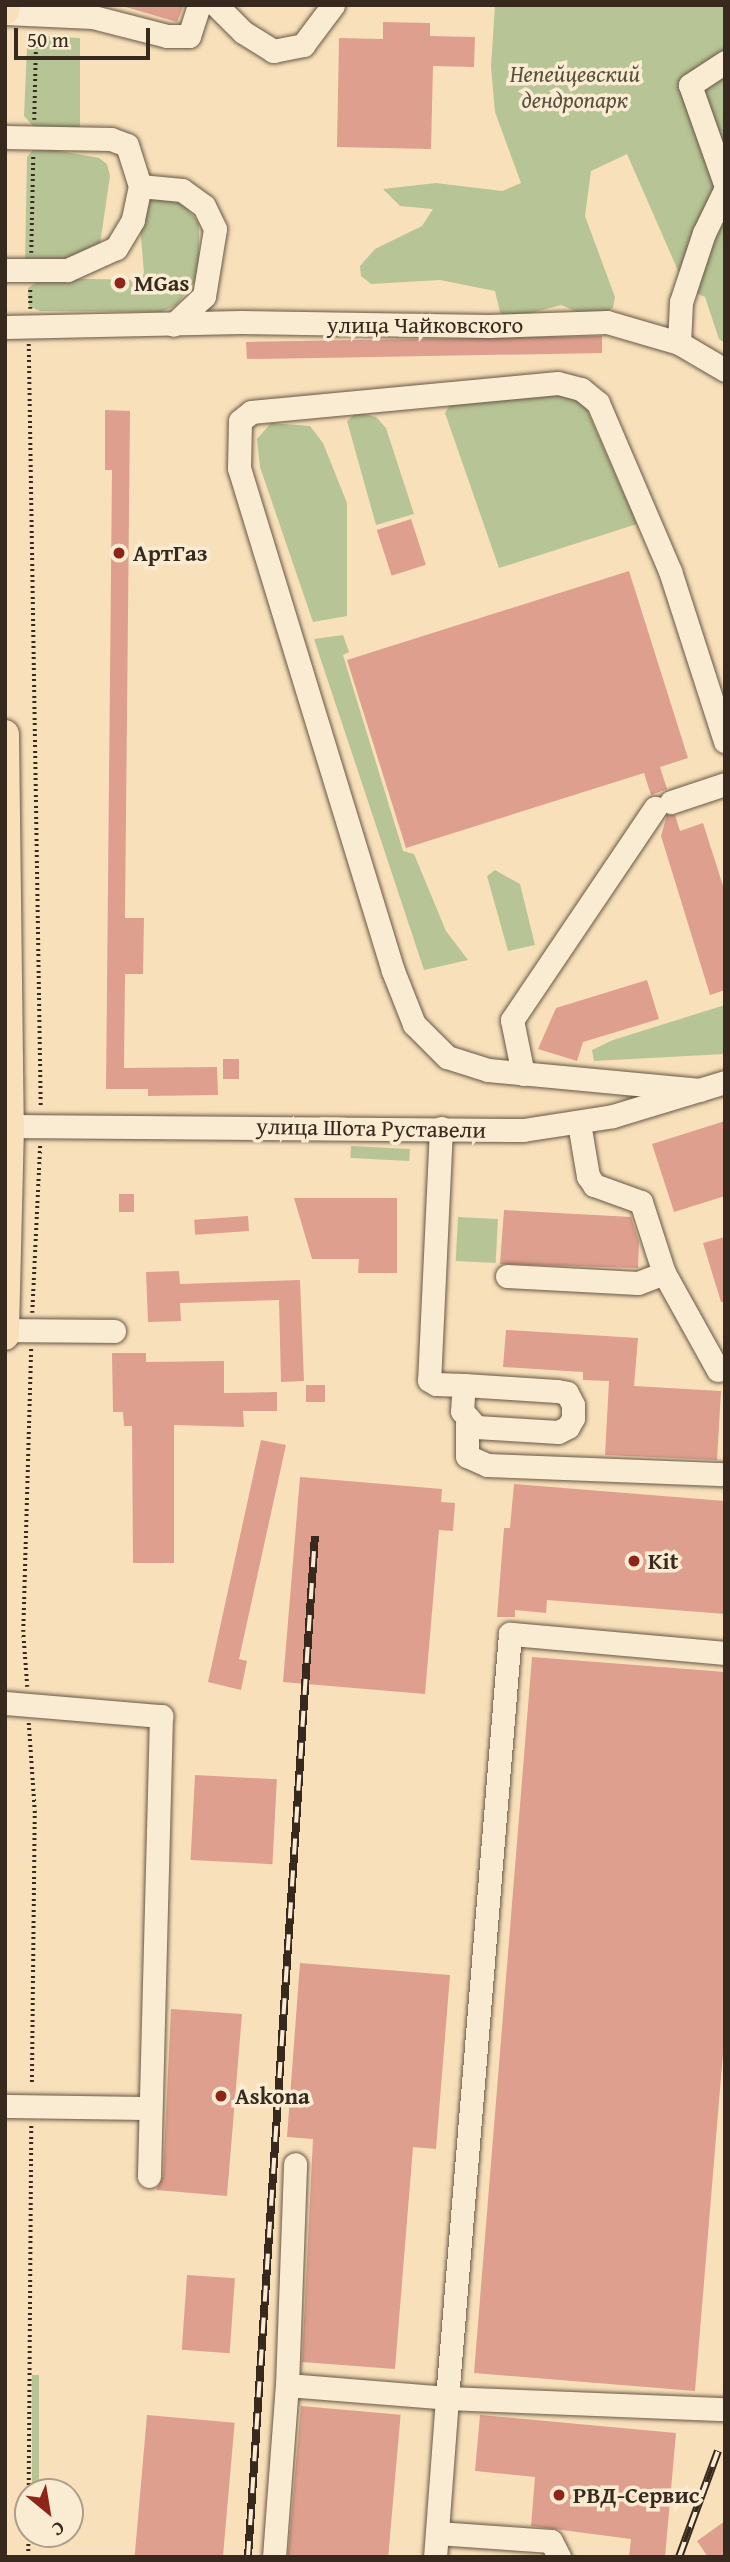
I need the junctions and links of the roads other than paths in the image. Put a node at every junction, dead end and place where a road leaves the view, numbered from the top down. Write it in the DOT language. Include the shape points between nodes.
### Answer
graph roads {
  1 [pos="6,5"];
  2 [pos="199,5"];
  3 [pos="216,5"];
  4 [pos="333,5"];
  5 [pos="5,12"];
  6 [pos="725,62"];
  7 [pos="5,137"];
  8 [pos="725,184"];
  9 [pos="140,186"];
  10 [pos="725,190"];
  11 [pos="5,270"];
  12 [pos="173,325"];
  13 [pos="5,327"];
  14 [pos="679,343"];
  15 [pos="725,370"];
  16 [pos="5,734"];
  17 [pos="725,741"];
  18 [pos="725,784"];
  19 [pos="523,1074"];
  20 [pos="725,1082"];
  21 [pos="700,1090"];
  22 [pos="579,1124"];
  23 [pos="10,1126"];
  24 [pos="441,1128"];
  25 [pos="664,1273"];
  26 [pos="507,1276"];
  27 [pos="114,1331"];
  28 [pos="14,1332"];
  29 [pos="718,1370"];
  30 [pos="464,1385"];
  31 [pos="467,1423"];
  32 [pos="725,1474"];
  33 [pos="725,1653"];
  34 [pos="17,1704"];
  35 [pos="5,2106"];
  36 [pos="150,2108"];
  37 [pos="295,2164"];
  38 [pos="149,2176"];
  39 [pos="287,2385"];
  40 [pos="447,2398"];
  41 [pos="725,2409"];
  42 [pos="436,2533"];
  43 [pos="274,2557"];
  44 [pos="435,2557"];
  45 [pos="559,2557"];
  1 -- 5 [label="main road"];
  2 -- 5 [label="street" via="189,36 167,36 93,17"];
  3 -- 4 [label="street" via="243,33 273,51 303,45"];
  6 -- 8 [label="street" via="690,85"];
  7 -- 9 [label="street" via="111,139 127,145"];
  9 -- 11 [label="street" via="133,220 116,248 66,271"];
  9 -- 12 [label="street" via="182,190 204,206 215,229 205,296"];
  10 -- 14 [label="street" via="704,233 681,302"];
  12 -- 13 [label="street, улица Чайковского"];
  12 -- 14 [label="street, улица Чайковского" via="607,322"];
  14 -- 15 [label="street, улица Чайковского"];
  16 -- 23 [label="main road"];
  17 -- 19 [label="street" via="670,571 598,403 581,389 558,383 251,412 240,421 239,468 393,971 414,1024 447,1057 488,1070"];
  18 -- 19 [label="street" via="663,805 512,1020"];
  19 -- 21 [label="street"];
  20 -- 21 [label="street, улица Шота Руставели"];
  21 -- 22 [label="street, улица Шота Руставели"];
  22 -- 24 [label="street, улица Шота Руставели" via="523,1130"];
  22 -- 25 [label="street" via="588,1176 594,1185 641,1202"];
  23 -- 24 [label="street, улица Шота Руставели"];
  23 -- 28 [label="main road"];
  24 -- 30 [label="street" via="426,1373 436,1384"];
  25 -- 26 [label="street" via="638,1283"];
  25 -- 29 [label="street"];
  27 -- 28 [label="street"];
  30 -- 31 [label="street" via="462,1411"];
  30 -- 31 [label="street" via="557,1391 566,1394 573,1405 569,1427 558,1432"];
  31 -- 32 [label="street" via="467,1456 487,1465"];
  33 -- 40 [label="street" via="510,1634"];
  34 -- 36 [label="street" via="161,1716"];
  35 -- 36 [label="street"];
  36 -- 38 [label="street"];
  37 -- 39 [label="street"];
  39 -- 40 [label="street"];
  39 -- 43 [label="street"];
  40 -- 41 [label="street"];
  40 -- 42 [label="street"];
  42 -- 44 [label="street"];
  42 -- 45 [label="street" via="551,2541"];
}
